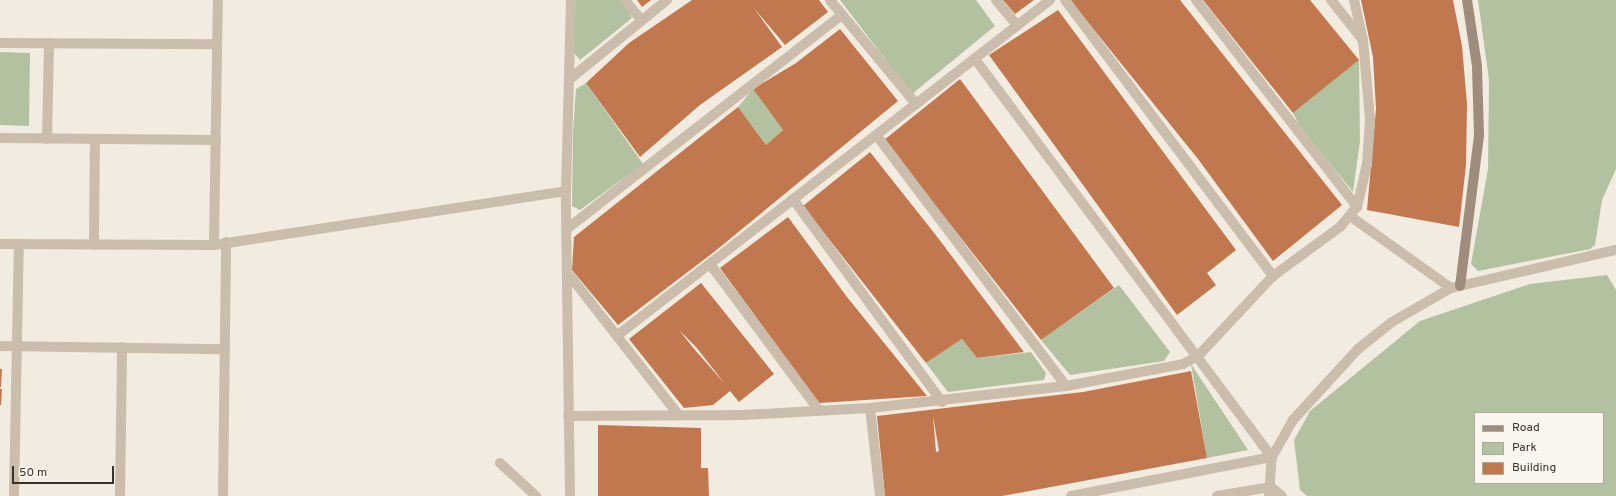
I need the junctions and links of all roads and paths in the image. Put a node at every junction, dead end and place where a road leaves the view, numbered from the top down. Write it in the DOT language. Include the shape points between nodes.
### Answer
graph roads {
  1 [pos="218,0"];
  2 [pos="572,0"];
  3 [pos="625,0"];
  4 [pos="667,0"];
  5 [pos="830,0"];
  6 [pos="996,0"];
  7 [pos="1050,0"];
  8 [pos="1065,0"];
  9 [pos="1196,0"];
  10 [pos="1331,0"];
  11 [pos="1354,0"];
  12 [pos="1467,0"];
  13 [pos="842,15"];
  14 [pos="641,20"];
  15 [pos="1017,25"];
  16 [pos="1363,40"];
  17 [pos="0,43"];
  18 [pos="49,43"];
  19 [pos="217,44"];
  20 [pos="975,58"];
  21 [pos="571,78"];
  22 [pos="916,104"];
  23 [pos="877,136"];
  24 [pos="0,138"];
  25 [pos="47,138"];
  26 [pos="95,139"];
  27 [pos="216,140"];
  28 [pos="566,191"];
  29 [pos="793,199"];
  30 [pos="1357,207"];
  31 [pos="1350,216"];
  32 [pos="568,228"];
  33 [pos="226,242"];
  34 [pos="0,244"];
  35 [pos="19,244"];
  36 [pos="94,245"];
  37 [pos="214,245"];
  38 [pos="1616,250"];
  39 [pos="710,264"];
  40 [pos="570,276"];
  41 [pos="1273,276"];
  42 [pos="1456,287"];
  43 [pos="618,335"];
  44 [pos="0,346"];
  45 [pos="16,346"];
  46 [pos="122,347"];
  47 [pos="224,349"];
  48 [pos="1200,354"];
  49 [pos="1066,386"];
  50 [pos="942,402"];
  51 [pos="870,408"];
  52 [pos="819,410"];
  53 [pos="678,414"];
  54 [pos="568,416"];
  55 [pos="1272,457"];
  56 [pos="500,463"];
  57 [pos="1270,491"];
  58 [pos="14,496"];
  59 [pos="120,496"];
  60 [pos="223,496"];
  61 [pos="536,496"];
  62 [pos="570,496"];
  63 [pos="880,496"];
  64 [pos="1071,496"];
  65 [pos="1217,496"];
  66 [pos="1282,496"];
  1 -- 19 [label="street"];
  2 -- 21 [label="street"];
  3 -- 14 [label="street"];
  4 -- 14 [label="street"];
  5 -- 13 [label="street"];
  6 -- 15 [label="street"];
  7 -- 15 [label="street"];
  8 -- 41 [label="street"];
  9 -- 30 [label="street"];
  10 -- 16 [label="street"];
  11 -- 16 [label="street"];
  12 -- 42 [label="street" via="1477,66 1479,135"];
  13 -- 22 [label="street"];
  13 -- 32 [label="street"];
  14 -- 21 [label="street"];
  15 -- 20 [label="street"];
  16 -- 30 [label="street" via="1370,142"];
  17 -- 18 [label="street"];
  18 -- 19 [label="street"];
  18 -- 25 [label="street"];
  19 -- 27 [label="street"];
  20 -- 22 [label="street"];
  20 -- 48 [label="street"];
  21 -- 28 [label="street"];
  22 -- 23 [label="street"];
  23 -- 29 [label="street"];
  23 -- 49 [label="street"];
  24 -- 25 [label="street"];
  25 -- 26 [label="street"];
  26 -- 27 [label="street"];
  26 -- 36 [label="street"];
  27 -- 37 [label="street"];
  28 -- 32 [label="street"];
  28 -- 33 [label="street"];
  29 -- 39 [label="street"];
  29 -- 50 [label="street"];
  30 -- 31 [label="street"];
  31 -- 41 [label="street"];
  31 -- 42 [label="street"];
  32 -- 40 [label="street"];
  33 -- 37 [label="street"];
  33 -- 47 [label="street"];
  34 -- 35 [label="street"];
  35 -- 36 [label="street"];
  35 -- 45 [label="street"];
  36 -- 37 [label="street"];
  38 -- 42 [label="street"];
  39 -- 43 [label="street"];
  39 -- 52 [label="street"];
  40 -- 43 [label="street"];
  40 -- 54 [label="street"];
  41 -- 48 [label="street"];
  42 -- 55 [label="street" via="1392,322 1358,349 1293,420"];
  43 -- 53 [label="street"];
  44 -- 45 [label="street"];
  45 -- 46 [label="street"];
  45 -- 58 [label="street"];
  46 -- 47 [label="street"];
  46 -- 59 [label="street"];
  47 -- 60 [label="street"];
  48 -- 49 [label="street" via="1173,368"];
  48 -- 55 [label="street"];
  49 -- 50 [label="street"];
  50 -- 51 [label="street"];
  51 -- 52 [label="street"];
  51 -- 63 [label="street"];
  52 -- 53 [label="street" via="743,415"];
  53 -- 54 [label="street"];
  54 -- 62 [label="street"];
  55 -- 57 [label="street"];
  55 -- 64 [label="street"];
  56 -- 61 [label="street"];
  57 -- 65 [label="street"];
  57 -- 66 [label="street"];
}
